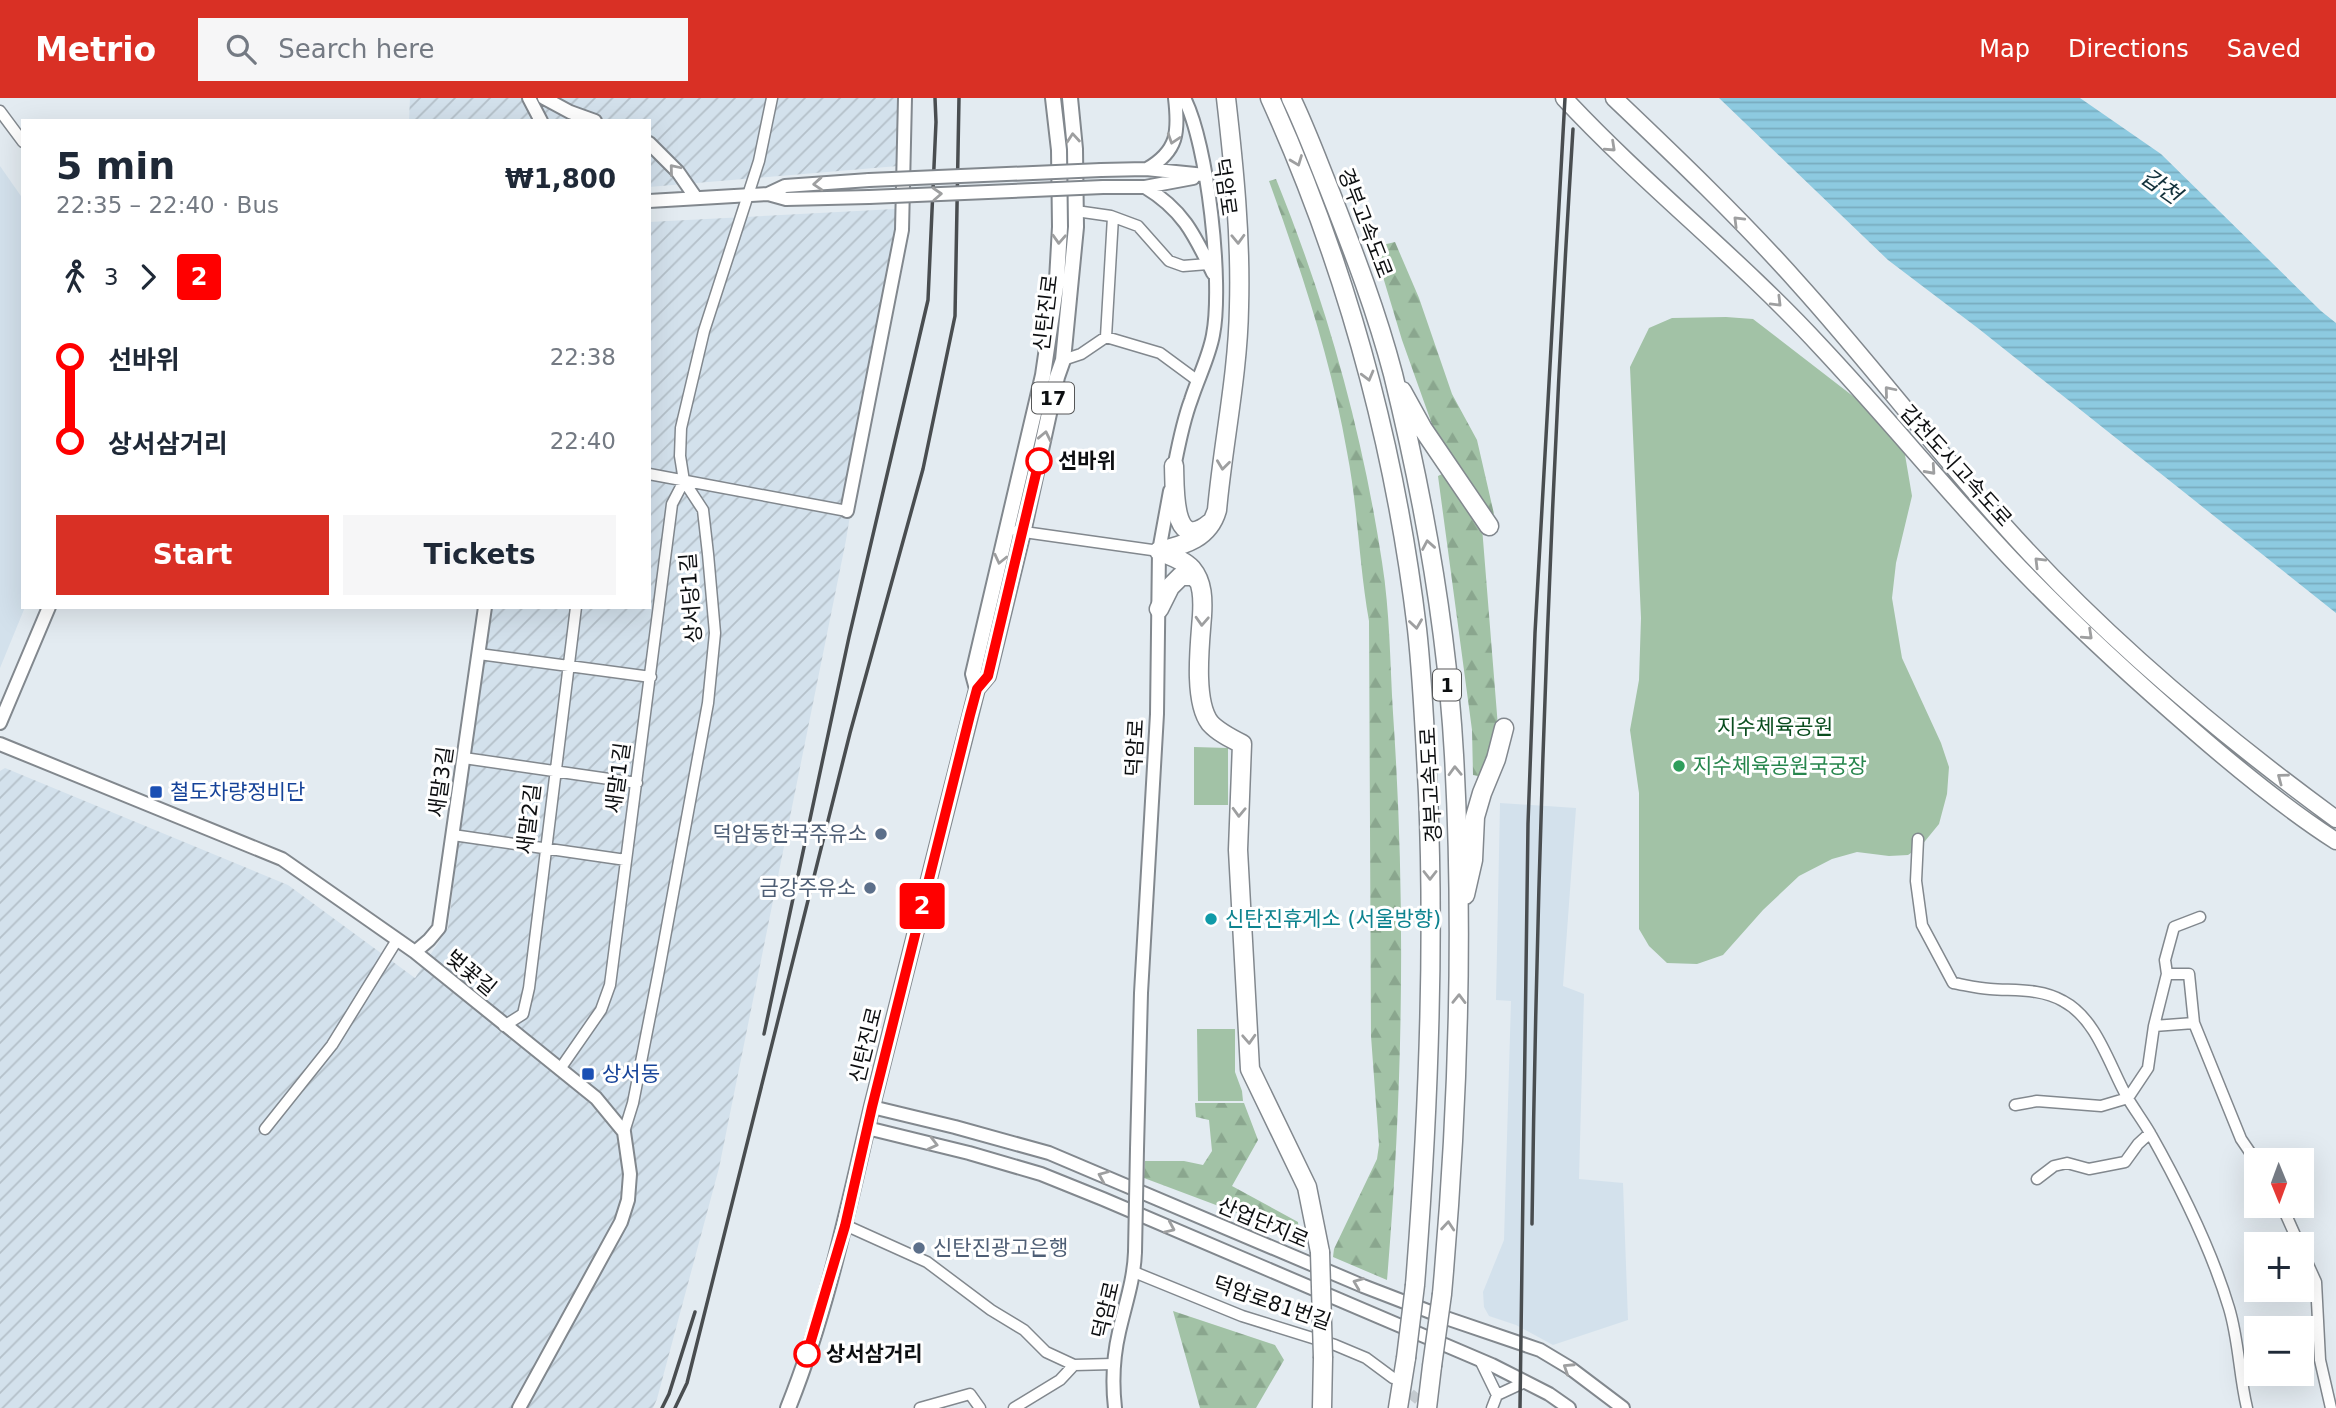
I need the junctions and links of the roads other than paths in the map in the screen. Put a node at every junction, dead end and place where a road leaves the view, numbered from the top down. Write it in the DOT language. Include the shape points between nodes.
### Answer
graph roads {
  1 [pos="529,98"];
  2 [pos="544,98"];
  3 [pos="772,98"];
  4 [pos="905,98"];
  5 [pos="1053,98"];
  6 [pos="1070,98"];
  7 [pos="1175,98"];
  8 [pos="1184,98"];
  9 [pos="1226,98"];
  10 [pos="1270,98"];
  11 [pos="1291,98"];
  12 [pos="1564,98"];
  13 [pos="1614,98"];
  14 [pos="0,111"];
  15 [pos="540,119"];
  16 [pos="589,119"];
  17 [pos="21,139"];
  18 [pos="651,146"];
  19 [pos="1146,169"];
  20 [pos="1205,176"];
  21 [pos="1145,187"];
  22 [pos="768,194"];
  23 [pos="749,195"];
  24 [pos="696,198"];
  25 [pos="651,201"];
  26 [pos="1076,211"];
  27 [pos="1113,217"];
  28 [pos="1208,264"];
  29 [pos="1215,278"];
  30 [pos="1106,337"];
  31 [pos="1063,360"];
  32 [pos="1392,373"];
  33 [pos="1198,380"];
  34 [pos="1174,466"];
  35 [pos="651,474"];
  36 [pos="684,481"];
  37 [pos="847,511"];
  38 [pos="1215,518"];
  39 [pos="1489,526"];
  40 [pos="1007,530"];
  41 [pos="1023,532"];
  42 [pos="1159,551"];
  43 [pos="1199,582"];
  44 [pos="651,592"];
  45 [pos="661,593"];
  46 [pos="48,609"];
  47 [pos="485,609"];
  48 [pos="576,609"];
  49 [pos="1159,609"];
  50 [pos="479,654"];
  51 [pos="568,665"];
  52 [pos="651,677"];
  53 [pos="977,689"];
  54 [pos="0,723"];
  55 [pos="1504,728"];
  56 [pos="0,744"];
  57 [pos="464,758"];
  58 [pos="554,771"];
  59 [pos="637,783"];
  60 [pos="2336,819"];
  61 [pos="453,835"];
  62 [pos="1918,839"];
  63 [pos="2332,839"];
  64 [pos="545,848"];
  65 [pos="626,860"];
  66 [pos="2200,917"];
  67 [pos="1460,919"];
  68 [pos="397,940"];
  69 [pos="415,952"];
  70 [pos="2167,974"];
  71 [pos="2194,1023"];
  72 [pos="504,1026"];
  73 [pos="2154,1026"];
  74 [pos="560,1069"];
  75 [pos="2128,1098"];
  76 [pos="2015,1105"];
  77 [pos="872,1107"];
  78 [pos="867,1128"];
  79 [pos="265,1129"];
  80 [pos="624,1132"];
  81 [pos="2150,1133"];
  82 [pos="2247,1148"];
  83 [pos="2037,1179"];
  84 [pos="845,1226"];
  85 [pos="1134,1272"];
  86 [pos="2314,1278"];
  87 [pos="1480,1360"];
  88 [pos="1113,1363"];
  89 [pos="1074,1365"];
  90 [pos="1393,1378"];
  91 [pos="1525,1382"];
  92 [pos="1497,1395"];
  93 [pos="519,1408"];
  94 [pos="788,1408"];
  95 [pos="920,1408"];
  96 [pos="980,1408"];
  97 [pos="1014,1408"];
  98 [pos="1115,1408"];
  99 [pos="1322,1408"];
  100 [pos="1398,1408"];
  101 [pos="1427,1408"];
  102 [pos="1492,1408"];
  103 [pos="1569,1408"];
  104 [pos="1623,1408"];
  105 [pos="2247,1408"];
  106 [pos="2331,1408"];
  1 -- 15 [label="street"];
  2 -- 16 [label="street"];
  3 -- 23 [label="street, 상서당1길"];
  4 -- 37 [label="street" via="902,230"];
  5 -- 40 [label="main road, 신탄진로 / 17, one-way" via="1059,150 1057,280 1043,374"];
  26 -- 6 [label="main road, 신탄진로 / 17, one-way"];
  7 -- 19 [label="street, one-way" via="1177,132 1171,148 1161,161"];
  8 -- 20 [label="street, 덕암로" via="1195,124"];
  9 -- 38 [label="highway, one-way" via="1235,170 1239,307"];
  10 -- 100 [label="highway, 경부고속도로 / 1, one-way, bridge" via="1352,313 1399,517 1417,629 1427,776 1430,954 1426,1122 1415,1285"];
  11 -- 32 [label="highway, 경부고속도로 / 1" via="1354,253"];
  12 -- 63 [label="highway, 갑천도시고속도로, one-way" via="1604,141 1777,301 2063,611 2241,771"];
  60 -- 13 [label="highway, 갑천도시고속도로, one-way" via="2178,694 2075,598 2021,544 1797,282"];
  14 -- 17 [label="street"];
  24 -- 18 [label="street, one-way"];
  19 -- 20 [label="street"];
  19 -- 22 [label="street, one-way, bridge" via="869,180 785,186"];
  20 -- 21 [label="street"];
  20 -- 29 [label="street, 덕암로"];
  22 -- 21 [label="street, one-way, bridge" via="786,199"];
  21 -- 28 [label="street" via="1181,216"];
  22 -- 23 [label="street"];
  23 -- 24 [label="street"];
  23 -- 36 [label="street, 상서당1길" via="704,331 681,428"];
  24 -- 25 [label="street"];
  26 -- 27 [label="street"];
  26 -- 31 [label="main road, 신탄진로 / 17"];
  27 -- 28 [label="street" via="1138,226 1169,261 1183,266"];
  27 -- 30 [label="street"];
  28 -- 29 [label="street"];
  29 -- 33 [label="street, 덕암로" via="1214,332"];
  30 -- 31 [label="street" via="1082,354"];
  30 -- 33 [label="street" via="1160,354"];
  41 -- 31 [label="main road, 신탄진로 / 17, one-way"];
  32 -- 39 [label="highway" via="1423,429"];
  67 -- 32 [label="highway, 경부고속도로 / 1, one-way" via="1454,752 1445,666 1429,551"];
  33 -- 34 [label="street, 덕암로"];
  34 -- 38 [label="highway" via="1181,525 1198,530"];
  34 -- 42 [label="street, 덕암로"];
  35 -- 36 [label="street"];
  36 -- 37 [label="street"];
  36 -- 45 [label="street, 새말1길" via="672,504"];
  36 -- 80 [label="street, 상서당1길" via="702,510 715,632 713,660 659,970"];
  38 -- 42 [label="highway" via="1191,542"];
  40 -- 41 [label="street"];
  40 -- 53 [label="main road, 신탄진로 / 17, one-way" via="973,674"];
  41 -- 42 [label="street"];
  41 -- 53 [label="main road, 신탄진로 / 17" via="988,676"];
  42 -- 43 [label="highway" via="1191,568"];
  42 -- 49 [label="street, 덕암로"];
  43 -- 49 [label="highway" via="1194,576 1181,576"];
  43 -- 99 [label="highway, one-way, bridge" via="1203,707 1209,722 1242,744 1238,850 1250,1069 1307,1187 1320,1252"];
  44 -- 45 [label="street"];
  45 -- 52 [label="street, 새말1길"];
  46 -- 54 [label="street"];
  47 -- 50 [label="street, 새말3길"];
  48 -- 51 [label="street, 새말2길"];
  49 -- 85 [label="street, 덕암로, bridge" via="1140,993"];
  50 -- 51 [label="street"];
  50 -- 57 [label="street, 새말3길"];
  51 -- 52 [label="street"];
  51 -- 58 [label="street, 새말2길"];
  52 -- 59 [label="street, 새말1길"];
  53 -- 77 [label="main road, 신탄진로 / 17"];
  55 -- 67 [label="highway" via="1475,817 1473,860"];
  56 -- 68 [label="street, 벚꽃길" via="282,859"];
  57 -- 58 [label="street"];
  57 -- 61 [label="street, 새말3길"];
  58 -- 59 [label="street"];
  58 -- 64 [label="street, 새말2길"];
  59 -- 65 [label="street, 새말1길"];
  61 -- 64 [label="street"];
  61 -- 69 [label="street, 새말3길" via="439,928"];
  62 -- 75 [label="street" via="1916,881 1922,925 1953,983 2032,990 2064,1001 2085,1018"];
  64 -- 65 [label="street"];
  64 -- 72 [label="street, 새말2길" via="529,988 523,1014"];
  65 -- 74 [label="street, 새말1길" via="610,985 601,1010"];
  66 -- 70 [label="street" via="2174,927 2165,960"];
  101 -- 67 [label="highway, 경부고속도로 / 1, one-way, bridge" via="1452,1179"];
  68 -- 69 [label="street, 벚꽃길"];
  68 -- 79 [label="street" via="332,1045"];
  69 -- 72 [label="street, 벚꽃길"];
  70 -- 71 [label="street" via="2189,974"];
  70 -- 73 [label="street"];
  71 -- 73 [label="street"];
  71 -- 82 [label="street"];
  72 -- 74 [label="street, 벚꽃길"];
  73 -- 75 [label="street" via="2148,1068"];
  74 -- 80 [label="street, 벚꽃길" via="596,1098"];
  75 -- 76 [label="street" via="2101,1106 2037,1101"];
  75 -- 81 [label="street"];
  77 -- 78 [label="main road, 신탄진로 / 17"];
  104 -- 77 [label="street, 산업단지로, one-way" via="1540,1350 1363,1286 1049,1153"];
  78 -- 84 [label="main road, 신탄진로 / 17"];
  78 -- 87 [label="street, 산업단지로, one-way" via="1041,1174"];
  80 -- 93 [label="street" via="630,1174 621,1223"];
  81 -- 83 [label="street" via="2125,1162 2089,1169 2067,1163"];
  81 -- 105 [label="street" via="2196,1222 2230,1310"];
  84 -- 89 [label="street" via="927,1262 1024,1329 1046,1352"];
  84 -- 94 [label="main road, 신탄진로 / 17"];
  85 -- 88 [label="street, 덕암로"];
  85 -- 90 [label="street, 덕암로81번길" via="1242,1316 1335,1345 1366,1358"];
  86 -- 106 [label="street" via="2320,1360"];
  87 -- 91 [label="street, 산업단지로"];
  87 -- 92 [label="street"];
  88 -- 89 [label="street"];
  88 -- 98 [label="street, 덕암로"];
  89 -- 97 [label="street" via="1060,1380"];
  91 -- 92 [label="street"];
  91 -- 103 [label="street, 산업단지로"];
  92 -- 102 [label="street"];
  95 -- 96 [label="street" via="970,1394"];
}
